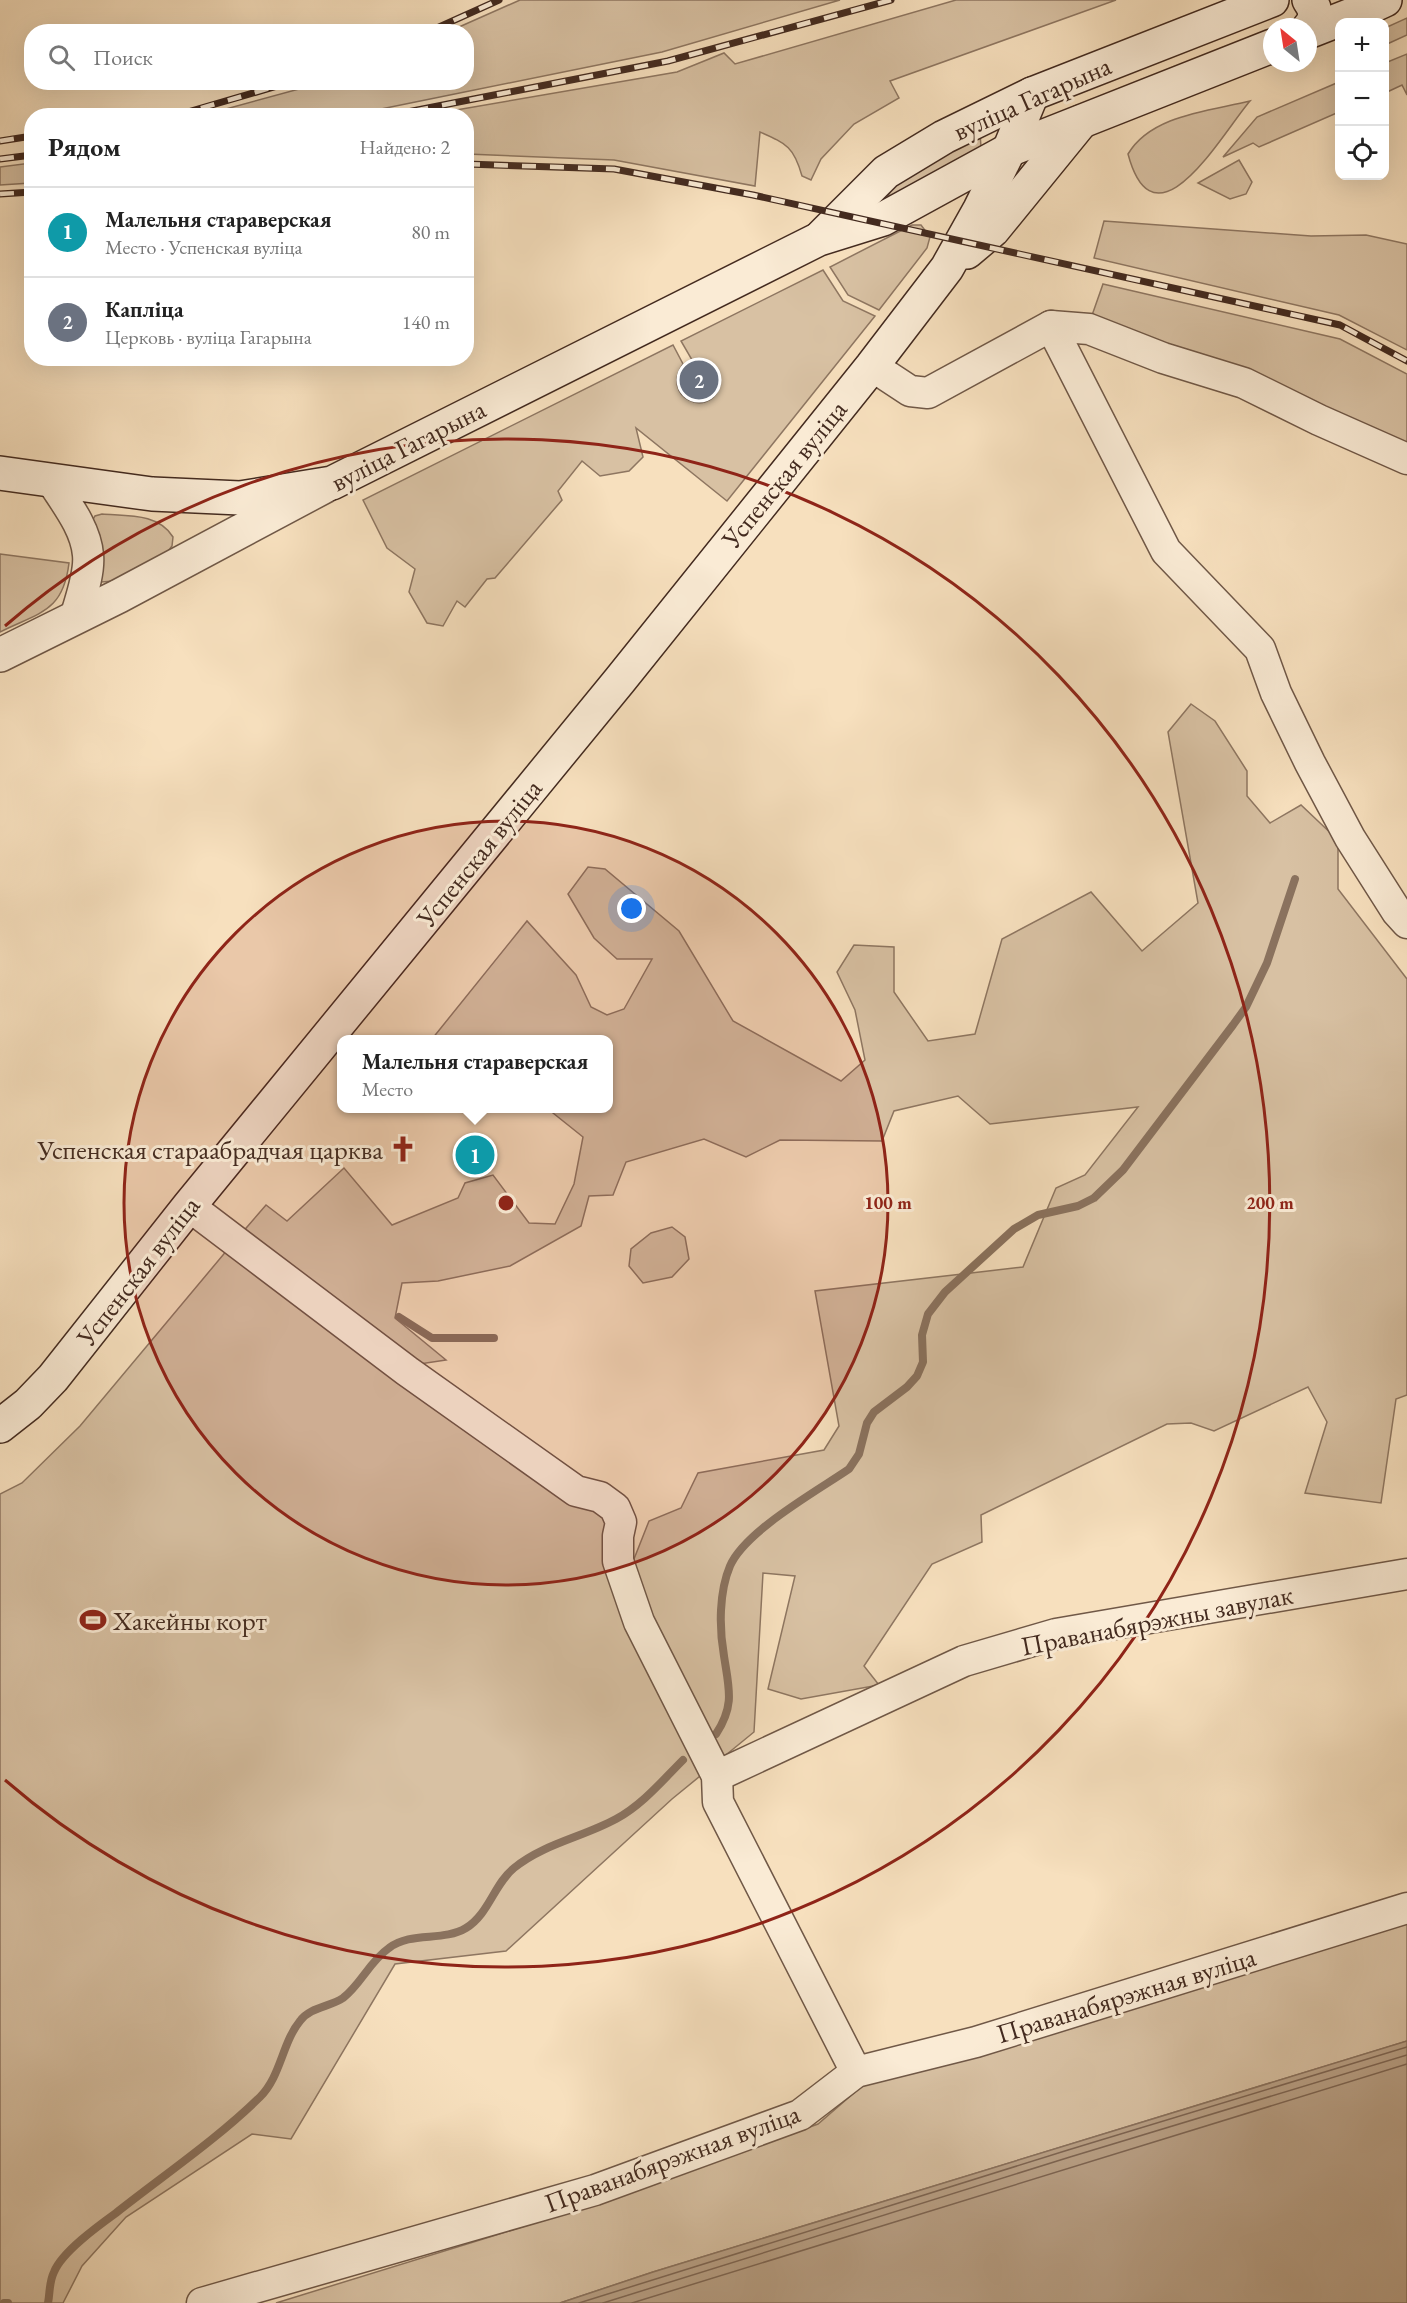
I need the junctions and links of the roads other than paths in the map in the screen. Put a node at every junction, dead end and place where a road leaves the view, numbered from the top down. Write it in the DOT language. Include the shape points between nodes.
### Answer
graph roads {
  1 [pos="1272,0"];
  2 [pos="1309,0"];
  3 [pos="1385,0"];
  4 [pos="1315,18"];
  5 [pos="1317,26"];
  6 [pos="1263,50"];
  7 [pos="1032,94"];
  8 [pos="1081,121"];
  9 [pos="1009,150"];
  10 [pos="943,186"];
  11 [pos="977,214"];
  12 [pos="819,239"];
  13 [pos="947,268"];
  14 [pos="1051,326"];
  15 [pos="872,366"];
  16 [pos="1407,459"];
  17 [pos="0,472"];
  18 [pos="51,480"];
  19 [pos="332,483"];
  20 [pos="75,618"];
  21 [pos="0,656"];
  22 [pos="1407,923"];
  23 [pos="189,1206"];
  24 [pos="0,1426"];
  25 [pos="1407,1574"];
  26 [pos="717,1776"];
  27 [pos="1407,1908"];
  28 [pos="856,2072"];
  29 [pos="202,2303"];
  1 -- 7 [label="main road, вуліца Гагарына"];
  2 -- 4 [label="main road"];
  3 -- 5 [label="main road"];
  6 -- 8 [label="main road, вуліца Гагарына"];
  7 -- 9 [label="main road, Успенская вуліца"];
  7 -- 12 [label="main road, вуліца Гагарына" via="944,137 886,172"];
  8 -- 9 [label="main road, вуліца Гагарына"];
  8 -- 13 [label="main road, Успенская вуліца" via="993,230"];
  9 -- 10 [label="main road, вуліца Гагарына"];
  9 -- 11 [label="main road, Успенская вуліца"];
  10 -- 11 [label="main road" via="965,193"];
  10 -- 12 [label="main road, вуліца Гагарына" via="883,219"];
  11 -- 13 [label="main road, Успенская вуліца"];
  12 -- 19 [label="main road, вуліца Гагарына"];
  13 -- 15 [label="main road, Успенская вуліца"];
  14 -- 15 [label="street" via="928,393 910,391"];
  14 -- 16 [label="street" via="1089,328 1163,358 1244,383"];
  14 -- 22 [label="street" via="1166,551 1260,650 1276,693 1350,838"];
  15 -- 23 [label="main road, Успенская вуліца"];
  17 -- 18 [label="main road"];
  18 -- 19 [label="main road" via="152,494 240,498"];
  18 -- 20 [label="street" via="80,527 88,555"];
  19 -- 20 [label="main road, вуліца Гагарына"];
  20 -- 21 [label="main road, вуліца Гагарына"];
  23 -- 24 [label="main road, Успенская вуліца" via="53,1378"];
  23 -- 26 [label="street" via="424,1384 576,1491 600,1497 615,1508 621,1522 618,1562 639,1622"];
  25 -- 26 [label="street, Праванабярэжны завулак" via="1056,1634 964,1661"];
  26 -- 28 [label="street" via="718,1802"];
  27 -- 28 [label="street, Праванабярэжная вуліца" via="976,2042"];
  28 -- 29 [label="street, Праванабярэжная вуліца" via="800,2115 595,2190"];
}
